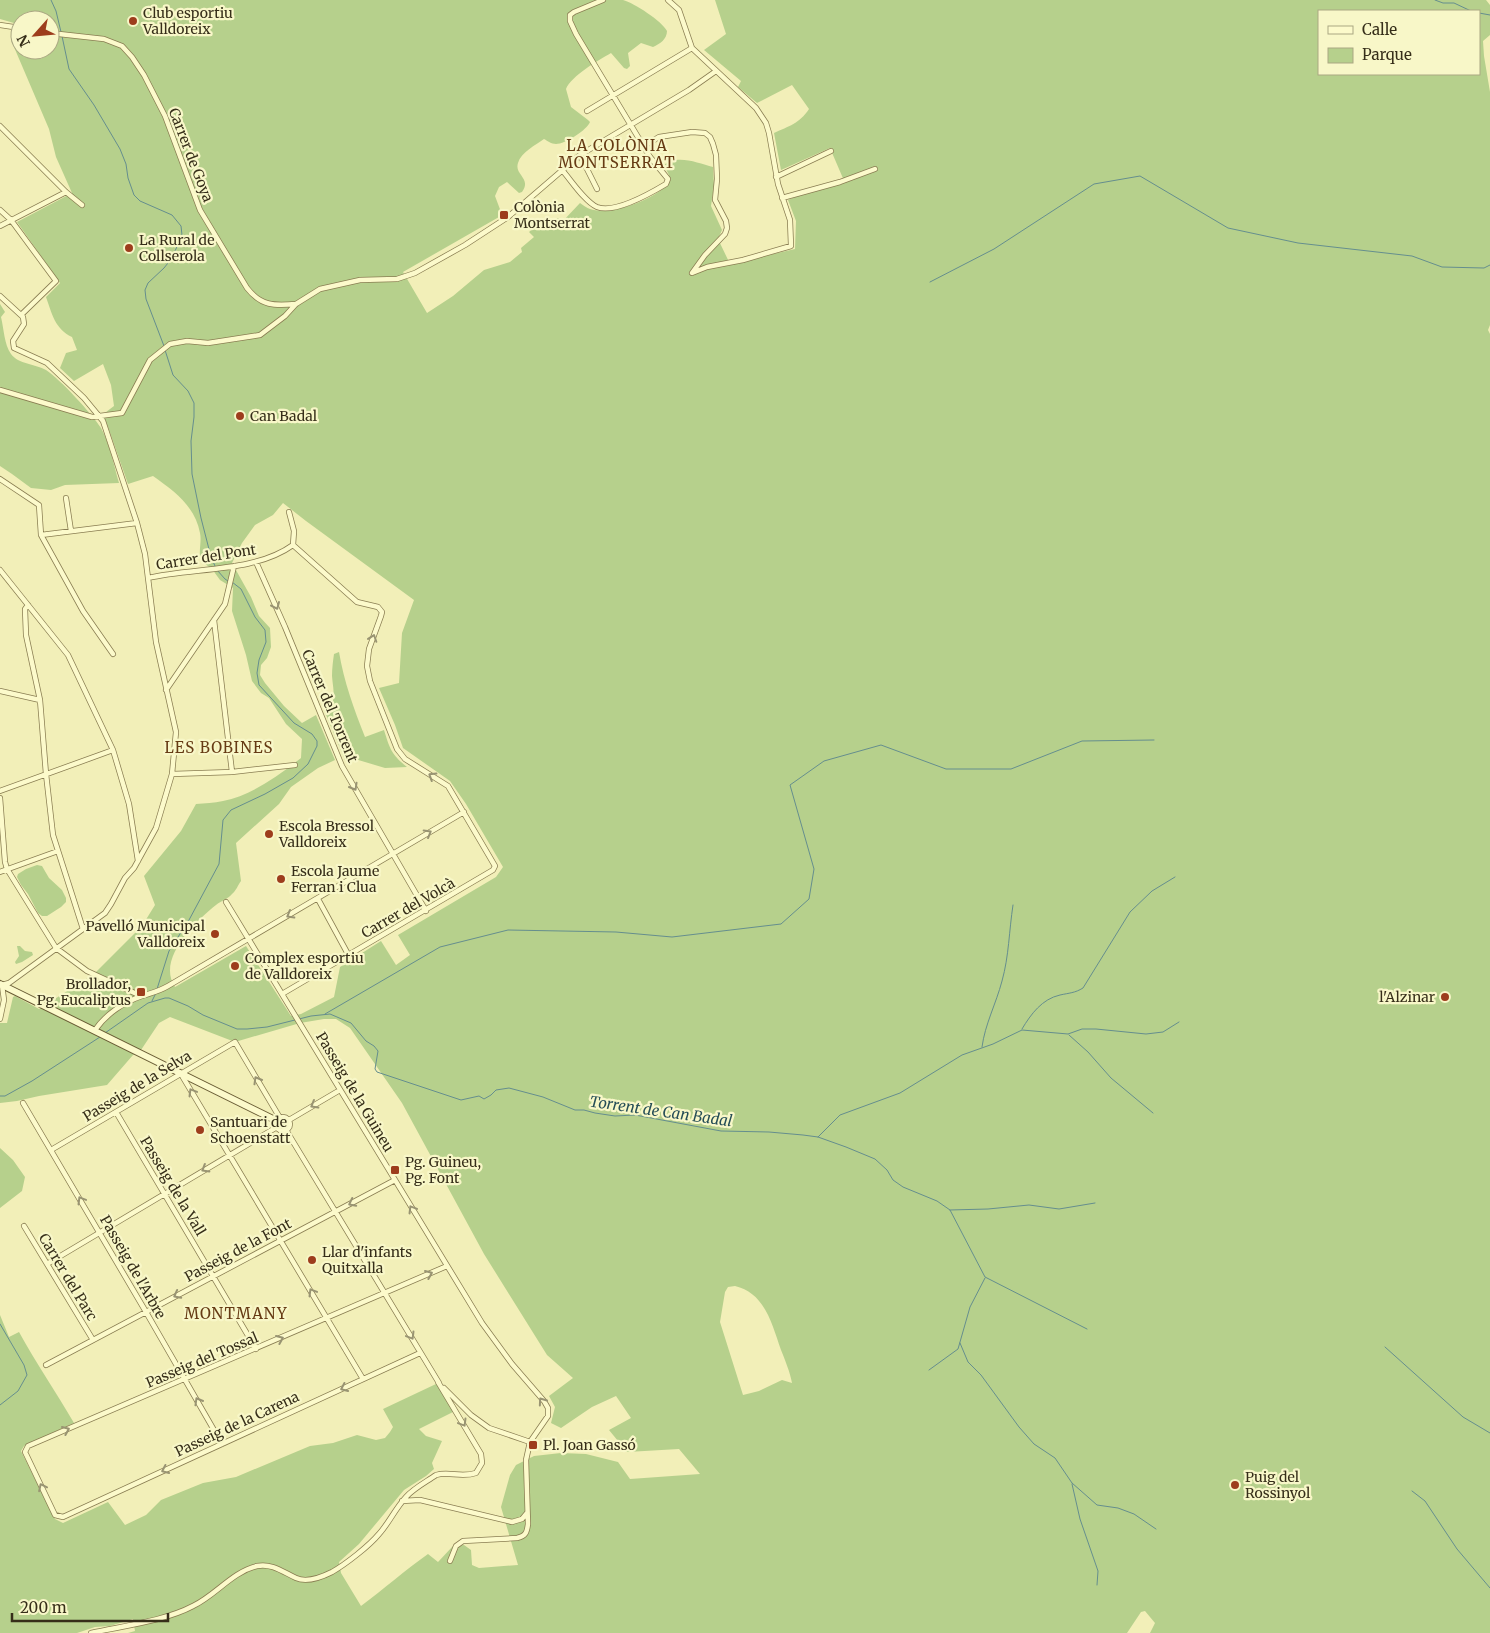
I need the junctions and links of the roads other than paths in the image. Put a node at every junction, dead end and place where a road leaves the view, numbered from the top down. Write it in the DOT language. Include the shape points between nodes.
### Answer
graph roads {
  1 [pos="604,0"];
  2 [pos="668,0"];
  3 [pos="2,26"];
  4 [pos="0,32"];
  5 [pos="60,35"];
  6 [pos="692,48"];
  7 [pos="716,71"];
  8 [pos="613,95"];
  9 [pos="587,111"];
  10 [pos="631,123"];
  11 [pos="0,126"];
  12 [pos="644,146"];
  13 [pos="831,152"];
  14 [pos="580,155"];
  15 [pos="875,169"];
  16 [pos="562,170"];
  17 [pos="776,177"];
  18 [pos="598,189"];
  19 [pos="66,192"];
  20 [pos="782,198"];
  21 [pos="82,205"];
  22 [pos="0,210"];
  23 [pos="11,220"];
  24 [pos="0,226"];
  25 [pos="0,296"];
  26 [pos="296,304"];
  27 [pos="21,315"];
  28 [pos="0,390"];
  29 [pos="100,417"];
  30 [pos="0,479"];
  31 [pos="66,498"];
  32 [pos="289,512"];
  33 [pos="137,523"];
  34 [pos="71,531"];
  35 [pos="41,535"];
  36 [pos="294,545"];
  37 [pos="256,562"];
  38 [pos="234,566"];
  39 [pos="0,570"];
  40 [pos="148,578"];
  41 [pos="28,605"];
  42 [pos="214,620"];
  43 [pos="114,654"];
  44 [pos="166,690"];
  45 [pos="0,691"];
  46 [pos="40,700"];
  47 [pos="113,750"];
  48 [pos="295,765"];
  49 [pos="232,772"];
  50 [pos="46,774"];
  51 [pos="172,774"];
  52 [pos="0,791"];
  53 [pos="0,798"];
  54 [pos="464,812"];
  55 [pos="58,851"];
  56 [pos="392,853"];
  57 [pos="138,861"];
  58 [pos="7,869"];
  59 [pos="0,872"];
  60 [pos="318,899"];
  61 [pos="226,902"];
  62 [pos="426,911"];
  63 [pos="83,929"];
  64 [pos="248,940"];
  65 [pos="56,948"];
  66 [pos="349,956"];
  67 [pos="1,985"];
  68 [pos="282,994"];
  69 [pos="140,996"];
  70 [pos="0,1020"];
  71 [pos="95,1030"];
  72 [pos="180,1073"];
  73 [pos="340,1090"];
  74 [pos="23,1103"];
  75 [pos="116,1112"];
  76 [pos="289,1120"];
  77 [pos="278,1122"];
  78 [pos="286,1130"];
  79 [pos="51,1150"];
  80 [pos="230,1154"];
  81 [pos="395,1180"];
  82 [pos="164,1194"];
  83 [pos="335,1211"];
  84 [pos="24,1226"];
  85 [pos="100,1233"];
  86 [pos="281,1240"];
  87 [pos="47,1264"];
  88 [pos="447,1266"];
  89 [pos="214,1276"];
  90 [pos="384,1293"];
  91 [pos="146,1312"];
  92 [pos="328,1318"];
  93 [pos="93,1340"];
  94 [pos="256,1349"];
  95 [pos="420,1352"];
  96 [pos="46,1365"];
  97 [pos="185,1379"];
  98 [pos="363,1379"];
  99 [pos="438,1382"];
  100 [pos="530,1442"];
  101 [pos="222,1444"];
  102 [pos="402,1501"];
  103 [pos="527,1512"];
  104 [pos="63,1517"];
  105 [pos="450,1561"];
  106 [pos="91,1633"];
  1 -- 8 [label="street" via="570,15 570,21"];
  2 -- 6 [label="street" via="679,10"];
  3 -- 4 [label="street"];
  5 -- 26 [label="street, Carrer de Goya" via="104,39 122,46 132,57 165,116 200,210 247,288 266,304"];
  6 -- 7 [label="street"];
  6 -- 8 [label="street"];
  7 -- 10 [label="street"];
  7 -- 17 [label="street" via="756,108 766,123"];
  8 -- 9 [label="street"];
  8 -- 10 [label="street"];
  10 -- 12 [label="street"];
  10 -- 14 [label="street"];
  11 -- 19 [label="street"];
  12 -- 16 [label="street" via="668,178 666,184 620,205 597,207"];
  12 -- 20 [label="street" via="659,137 692,132 704,133 714,144 715,200 727,228 692,273 791,246 791,224"];
  13 -- 17 [label="street"];
  14 -- 16 [label="street"];
  14 -- 18 [label="street"];
  15 -- 20 [label="street"];
  16 -- 26 [label="street" via="508,217 415,273 397,279 360,280 326,287"];
  17 -- 20 [label="street"];
  19 -- 21 [label="street"];
  19 -- 23 [label="street"];
  22 -- 23 [label="street"];
  23 -- 24 [label="street"];
  23 -- 27 [label="street" via="56,281"];
  25 -- 27 [label="street"];
  26 -- 29 [label="street" via="260,335 208,343 187,341 170,344 150,360 122,413"];
  27 -- 29 [label="street" via="24,324 13,341 14,348 47,363"];
  28 -- 29 [label="street"];
  29 -- 33 [label="street"];
  30 -- 35 [label="street" via="39,505"];
  31 -- 34 [label="street"];
  32 -- 36 [label="street"];
  33 -- 34 [label="street"];
  33 -- 40 [label="street"];
  34 -- 35 [label="street"];
  35 -- 43 [label="street" via="82,611"];
  36 -- 37 [label="street, Carrer del Pont"];
  54 -- 36 [label="street, one-way" via="448,786 405,759 397,749 367,666 381,609 357,602"];
  37 -- 38 [label="street, Carrer del Pont"];
  37 -- 56 [label="street, Carrer del Torrent, one-way" via="342,766"];
  38 -- 40 [label="street, Carrer del Pont"];
  38 -- 42 [label="street" via="225,604"];
  39 -- 41 [label="street"];
  40 -- 44 [label="street"];
  41 -- 46 [label="street" via="25,609 26,635"];
  41 -- 47 [label="street" via="68,655"];
  42 -- 44 [label="street"];
  42 -- 49 [label="street"];
  44 -- 51 [label="street" via="176,732"];
  45 -- 46 [label="street"];
  46 -- 50 [label="street"];
  47 -- 50 [label="street"];
  47 -- 57 [label="street" via="129,804"];
  48 -- 49 [label="street"];
  49 -- 51 [label="street"];
  50 -- 52 [label="street"];
  50 -- 55 [label="street"];
  51 -- 57 [label="street" via="156,828"];
  53 -- 58 [label="street"];
  56 -- 54 [label="street, one-way"];
  54 -- 62 [label="street, Carrer del Volcà" via="495,866"];
  55 -- 58 [label="street"];
  55 -- 63 [label="street"];
  56 -- 60 [label="street"];
  56 -- 62 [label="street, Carrer del Torrent"];
  57 -- 63 [label="street" via="105,913"];
  58 -- 59 [label="street"];
  58 -- 65 [label="street"];
  60 -- 64 [label="street, one-way"];
  60 -- 66 [label="street"];
  61 -- 64 [label="street, Passeig de la Guineu"];
  62 -- 66 [label="street, Carrer del Volcà"];
  63 -- 65 [label="street"];
  64 -- 68 [label="street, Passeig de la Guineu"];
  64 -- 69 [label="street" via="168,986"];
  65 -- 67 [label="street" via="9,983"];
  65 -- 69 [label="street" via="87,971"];
  66 -- 68 [label="street, Carrer del Volcà"];
  67 -- 70 [label="street" via="4,1000"];
  67 -- 71 [label="street"];
  68 -- 73 [label="street, Passeig de la Guineu"];
  69 -- 71 [label="street" via="114,1011"];
  71 -- 72 [label="street"];
  72 -- 75 [label="street, Passeig de la Selva"];
  72 -- 77 [label="street"];
  77 -- 72 [label="street, Passeig de la Selva, one-way" via="235,1042"];
  80 -- 72 [label="street, one-way"];
  73 -- 76 [label="street, one-way"];
  73 -- 81 [label="street, Passeig de la Guineu"];
  74 -- 79 [label="street, Passeig de l'Arbre"];
  75 -- 79 [label="street, Passeig de la Selva"];
  75 -- 82 [label="street, Passeig de la Vall"];
  76 -- 77 [label="street" via="284,1117"];
  76 -- 78 [label="street"];
  77 -- 78 [label="street" via="281,1130"];
  77 -- 80 [label="street"];
  78 -- 83 [label="street"];
  85 -- 79 [label="street, Passeig de l'Arbre, one-way"];
  80 -- 82 [label="street, one-way"];
  80 -- 86 [label="street"];
  81 -- 83 [label="street, Passeig de la Font, one-way"];
  88 -- 81 [label="street, Passeig de la Guineu, one-way"];
  82 -- 85 [label="street"];
  82 -- 89 [label="street, Passeig de la Vall"];
  83 -- 86 [label="street, Passeig de la Font"];
  83 -- 90 [label="street"];
  84 -- 87 [label="street, Carrer del Parc"];
  85 -- 87 [label="street"];
  85 -- 91 [label="street, Passeig de l'Arbre"];
  86 -- 89 [label="street, Passeig de la Font"];
  92 -- 86 [label="street, one-way"];
  87 -- 93 [label="street, Carrer del Parc"];
  90 -- 88 [label="street, Passeig del Tossal, one-way"];
  100 -- 88 [label="street, Passeig de la Guineu, one-way" via="548,1416 548,1408 482,1323"];
  89 -- 91 [label="street, Passeig de la Font, one-way"];
  89 -- 94 [label="street, Passeig de la Vall"];
  90 -- 92 [label="street, Passeig del Tossal"];
  90 -- 95 [label="street, one-way"];
  91 -- 93 [label="street, Passeig de la Font"];
  91 -- 97 [label="street, Passeig de l'Arbre"];
  94 -- 92 [label="street, Passeig del Tossal, one-way"];
  92 -- 98 [label="street"];
  93 -- 96 [label="street"];
  94 -- 97 [label="street, Passeig del Tossal"];
  95 -- 98 [label="street, Passeig de la Carena"];
  95 -- 99 [label="street"];
  101 -- 97 [label="street, Passeig de l'Arbre, one-way"];
  104 -- 97 [label="street, Passeig del Tossal, one-way" via="55,1515 25,1452 28,1446"];
  98 -- 101 [label="street, Passeig de la Carena, one-way"];
  99 -- 100 [label="street" via="489,1428"];
  99 -- 102 [label="street, one-way" via="481,1454 482,1463 476,1473 470,1475 436,1475"];
  100 -- 103 [label="street" via="526,1460"];
  101 -- 104 [label="street, Passeig de la Carena, one-way"];
  102 -- 103 [label="street" via="420,1500 512,1522 522,1520"];
  102 -- 106 [label="street" via="380,1534 330,1573 302,1580 271,1566 250,1568 238,1573 192,1607"];
  103 -- 105 [label="street" via="528,1529 524,1536 463,1541 456,1546"];
}
